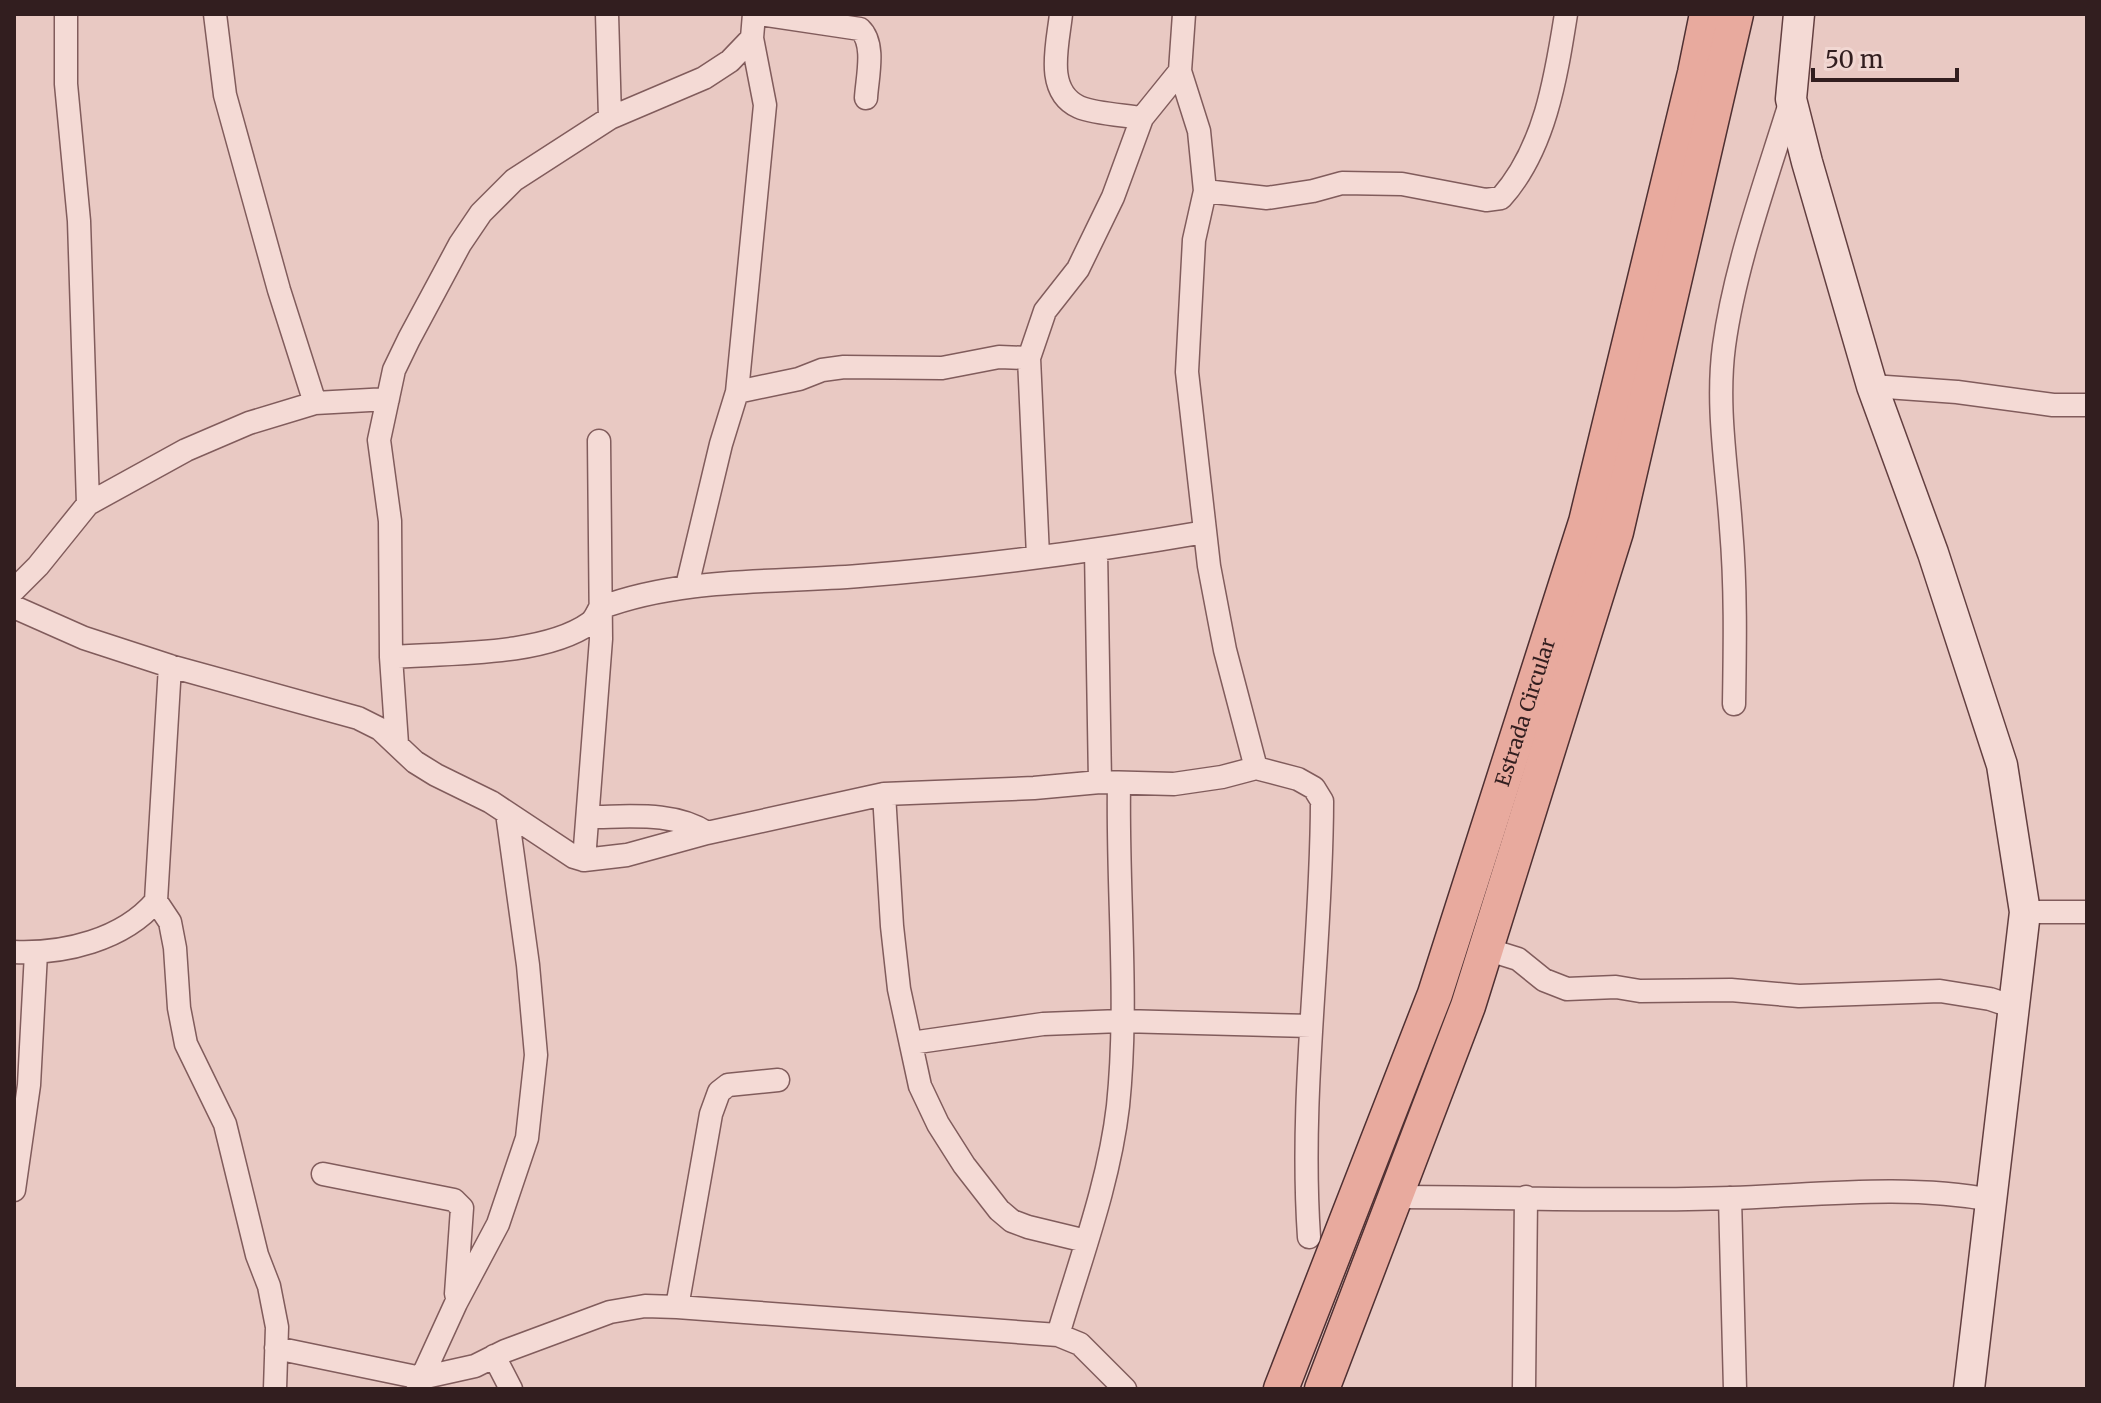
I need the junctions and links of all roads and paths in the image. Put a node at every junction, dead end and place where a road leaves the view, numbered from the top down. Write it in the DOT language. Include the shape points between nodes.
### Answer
graph roads {
  1 [pos="66,14"];
  2 [pos="215,14"];
  3 [pos="607,14"];
  4 [pos="757,14"];
  5 [pos="1061,14"];
  6 [pos="1184,14"];
  7 [pos="1566,14"];
  8 [pos="1707,14"];
  9 [pos="1736,14"];
  10 [pos="1799,14"];
  11 [pos="752,38"];
  12 [pos="1180,71"];
  13 [pos="866,98"];
  14 [pos="1791,99"];
  15 [pos="610,118"];
  16 [pos="1142,118"];
  17 [pos="1205,191"];
  18 [pos="1029,358"];
  19 [pos="1872,386"];
  20 [pos="737,392"];
  21 [pos="388,399"];
  22 [pos="315,403"];
  23 [pos="2087,405"];
  24 [pos="599,441"];
  25 [pos="88,504"];
  26 [pos="1205,532"];
  27 [pos="1096,550"];
  28 [pos="1038,556"];
  29 [pos="687,586"];
  30 [pos="14,590"];
  31 [pos="14,607"];
  32 [pos="600,608"];
  33 [pos="391,657"];
  34 [pos="170,666"];
  35 [pos="1734,704"];
  36 [pos="397,744"];
  37 [pos="1256,768"];
  38 [pos="1110,783"];
  39 [pos="884,794"];
  40 [pos="507,813"];
  41 [pos="589,817"];
  42 [pos="707,833"];
  43 [pos="584,860"];
  44 [pos="156,901"];
  45 [pos="2025,912"];
  46 [pos="2087,912"];
  47 [pos="1486,949"];
  48 [pos="25,952"];
  49 [pos="2014,1007"];
  50 [pos="1121,1021"];
  51 [pos="1311,1026"];
  52 [pos="911,1043"];
  53 [pos="778,1080"];
  54 [pos="323,1174"];
  55 [pos="14,1190"];
  56 [pos="1397,1197"];
  57 [pos="1526,1197"];
  58 [pos="1730,1198"];
  59 [pos="1992,1200"];
  60 [pos="1309,1237"];
  61 [pos="1086,1241"];
  62 [pos="456,1303"];
  63 [pos="677,1307"];
  64 [pos="1058,1335"];
  65 [pos="276,1348"];
  66 [pos="494,1356"];
  67 [pos="419,1384"];
  68 [pos="275,1389"];
  69 [pos="511,1389"];
  70 [pos="1125,1389"];
  71 [pos="1281,1389"];
  72 [pos="1322,1389"];
  73 [pos="1524,1389"];
  74 [pos="1735,1389"];
  75 [pos="1969,1389"];
  1 -- 25 [label="street"];
  2 -- 22 [label="street" via="225,95"];
  3 -- 15 [label="street"];
  4 -- 11 [label="street"];
  4 -- 13 [label="street" via="860,29 869,46"];
  5 -- 16 [label="street" via="1059,89 1080,107"];
  6 -- 12 [label="street"];
  7 -- 17 [label="street" via="1548,106 1526,163 1501,198 1486,200 1402,184 1342,183 1267,198"];
  8 -- 71 [label="main road, Estrada Circular" via="1586,522 1435,994"];
  9 -- 47 [label="main road, Estrada Circular" via="1616,532"];
  10 -- 14 [label="street"];
  11 -- 15 [label="street" via="704,78"];
  11 -- 20 [label="street" via="765,105"];
  12 -- 16 [label="street"];
  12 -- 17 [label="street" via="1199,131"];
  14 -- 19 [label="street"];
  14 -- 35 [label="street" via="1724,346 1721,432 1731,526"];
  15 -- 21 [label="street" via="514,180 481,213 409,339"];
  16 -- 18 [label="street" via="1113,197 1078,269 1045,311"];
  17 -- 26 [label="street" via="1194,240 1187,372"];
  18 -- 20 [label="street" via="999,357 942,368 844,367"];
  18 -- 28 [label="street"];
  19 -- 23 [label="street"];
  19 -- 45 [label="street" via="2002,765"];
  20 -- 29 [label="street"];
  21 -- 22 [label="street"];
  21 -- 33 [label="street" via="379,440 390,521"];
  22 -- 25 [label="street" via="186,450"];
  24 -- 32 [label="street"];
  25 -- 30 [label="street"];
  26 -- 27 [label="street"];
  26 -- 37 [label="street" via="1225,650"];
  27 -- 28 [label="street"];
  27 -- 38 [label="street"];
  28 -- 29 [label="street" via="942,570"];
  29 -- 32 [label="street"];
  31 -- 34 [label="street" via="84,638"];
  32 -- 33 [label="street" via="593,621 549,640 501,650"];
  32 -- 41 [label="street"];
  33 -- 36 [label="street"];
  34 -- 36 [label="street" via="358,718"];
  34 -- 44 [label="street"];
  36 -- 40 [label="street" via="415,762"];
  37 -- 38 [label="street" via="1174,784"];
  37 -- 51 [label="street" via="1298,779 1314,788 1322,801"];
  38 -- 39 [label="street"];
  38 -- 50 [label="street" via="1118,842"];
  39 -- 42 [label="street"];
  39 -- 52 [label="street" via="892,926"];
  40 -- 43 [label="street"];
  40 -- 62 [label="street" via="536,1055 527,1138 498,1224"];
  41 -- 42 [label="street" via="668,818"];
  41 -- 43 [label="street"];
  42 -- 43 [label="street" via="627,855"];
  44 -- 48 [label="street" via="141,918 106,937"];
  44 -- 65 [label="street" via="170,922 186,1044 225,1124 269,1286"];
  45 -- 46 [label="street"];
  45 -- 49 [label="street"];
  47 -- 49 [label="street" via="1518,959 1544,980 1567,989 1799,996 1940,991"];
  47 -- 56 [label="main road, Estrada Circular"];
  48 -- 55 [label="street" via="29,1085"];
  49 -- 59 [label="street"];
  50 -- 51 [label="street"];
  50 -- 52 [label="street" via="1043,1024"];
  50 -- 61 [label="street" via="1110,1157"];
  51 -- 60 [label="street" via="1305,1179"];
  52 -- 61 [label="street" via="920,1086 938,1124 999,1210 1028,1227"];
  53 -- 63 [label="street" via="728,1085 719,1092"];
  54 -- 62 [label="street" via="454,1200 462,1208"];
  56 -- 57 [label="street"];
  56 -- 72 [label="main road, Estrada Circular"];
  57 -- 58 [label="street"];
  57 -- 73 [label="street"];
  58 -- 59 [label="street" via="1949,1192"];
  58 -- 74 [label="street"];
  59 -- 75 [label="street"];
  61 -- 64 [label="street"];
  62 -- 67 [label="street"];
  63 -- 64 [label="street"];
  63 -- 66 [label="street" via="610,1312"];
  64 -- 70 [label="street" via="1080,1344"];
  65 -- 67 [label="street"];
  65 -- 68 [label="street"];
  66 -- 67 [label="street"];
  66 -- 69 [label="street"];
}
